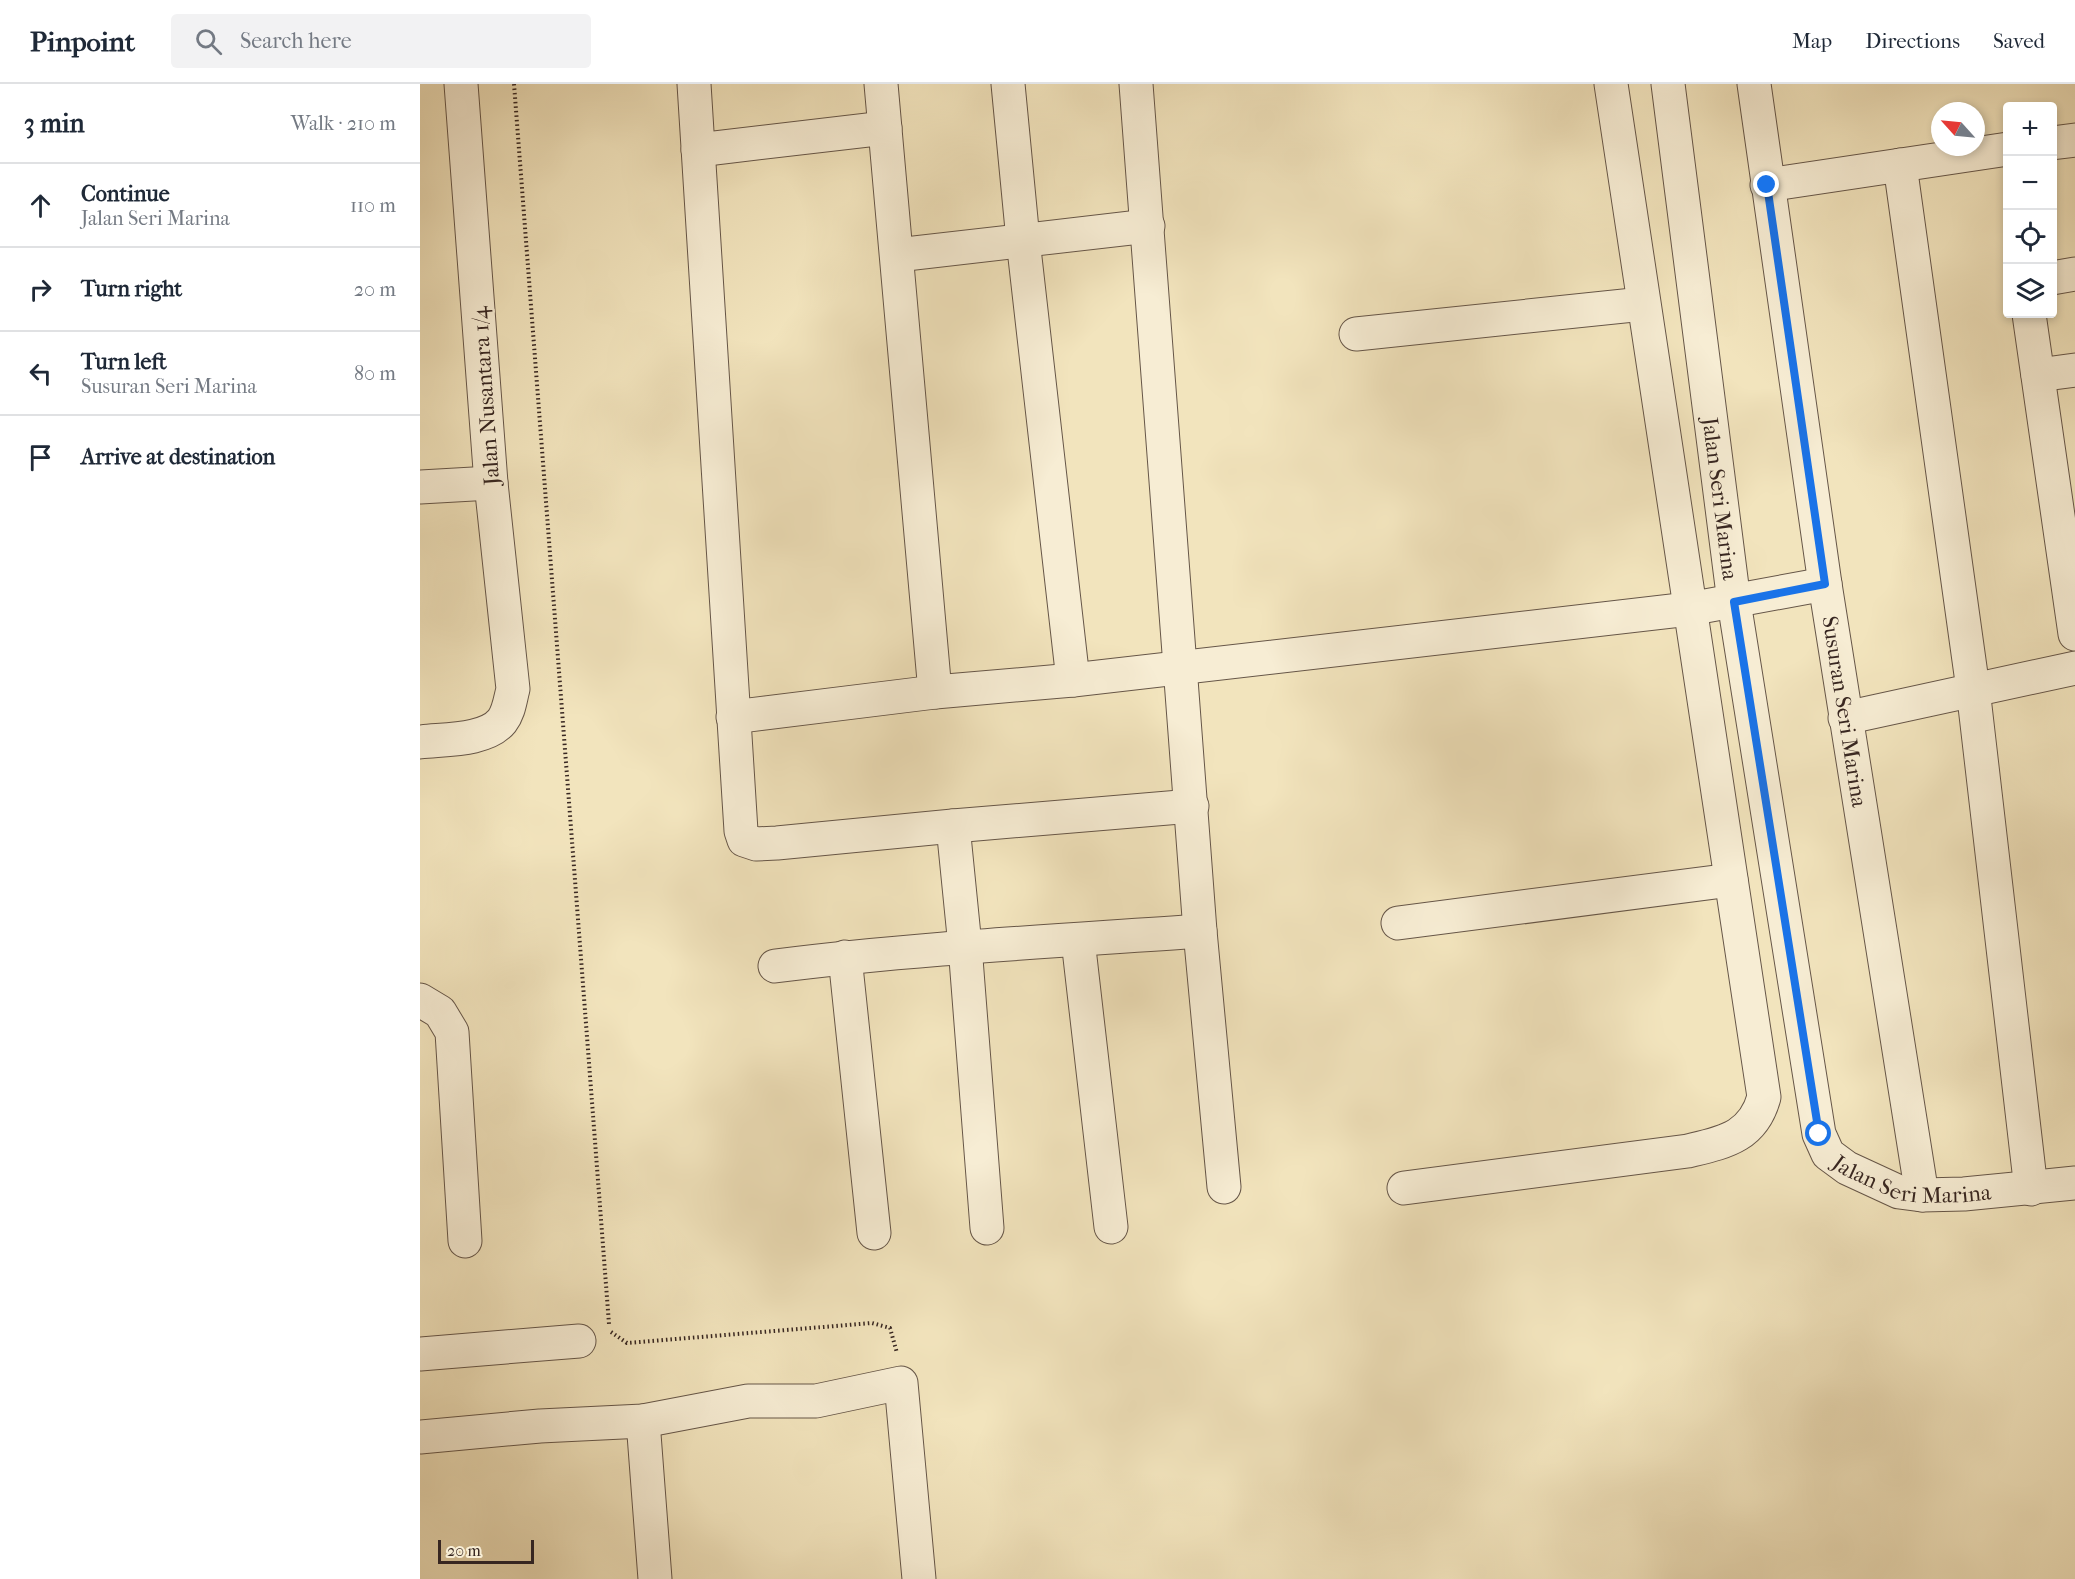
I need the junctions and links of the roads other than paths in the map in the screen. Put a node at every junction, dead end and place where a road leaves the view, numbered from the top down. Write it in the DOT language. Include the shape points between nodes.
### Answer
graph roads {
  1 [pos="461,84"];
  2 [pos="694,84"];
  3 [pos="882,84"];
  4 [pos="1008,84"];
  5 [pos="1136,84"];
  6 [pos="1611,84"];
  7 [pos="1668,84"];
  8 [pos="1754,84"];
  9 [pos="885,128"];
  10 [pos="2075,140"];
  11 [pos="2057,142"];
  12 [pos="698,150"];
  13 [pos="2003,156"];
  14 [pos="1900,165"];
  15 [pos="1767,185"];
  16 [pos="1148,226"];
  17 [pos="1023,240"];
  18 [pos="897,255"];
  19 [pos="2075,274"];
  20 [pos="2057,277"];
  21 [pos="1643,304"];
  22 [pos="2030,318"];
  23 [pos="1356,334"];
  24 [pos="2075,370"];
  25 [pos="2038,375"];
  26 [pos="491,483"];
  27 [pos="420,487"];
  28 [pos="2066,505"];
  29 [pos="1825,584"];
  30 [pos="2072,595"];
  31 [pos="1734,602"];
  32 [pos="1689,609"];
  33 [pos="2075,634"];
  34 [pos="1180,667"];
  35 [pos="2075,668"];
  36 [pos="1073,680"];
  37 [pos="1973,689"];
  38 [pos="934,692"];
  39 [pos="733,717"];
  40 [pos="1845,718"];
  41 [pos="420,741"];
  42 [pos="1192,806"];
  43 [pos="953,826"];
  44 [pos="1731,880"];
  45 [pos="1398,923"];
  46 [pos="1200,931"];
  47 [pos="1078,940"];
  48 [pos="965,946"];
  49 [pos="845,957"];
  50 [pos="775,966"];
  51 [pos="420,1000"];
  52 [pos="2075,1183"];
  53 [pos="1224,1187"];
  54 [pos="1404,1188"];
  55 [pos="2031,1189"];
  56 [pos="1922,1195"];
  57 [pos="1111,1227"];
  58 [pos="987,1228"];
  59 [pos="874,1233"];
  60 [pos="465,1241"];
  61 [pos="579,1341"];
  62 [pos="420,1354"];
  63 [pos="643,1420"];
  64 [pos="420,1437"];
  65 [pos="655,1579"];
  66 [pos="919,1579"];
  1 -- 26 [label="street, Jalan Nusantara 1/4"];
  2 -- 12 [label="street"];
  3 -- 9 [label="street"];
  4 -- 17 [label="street"];
  5 -- 16 [label="street"];
  6 -- 21 [label="street"];
  7 -- 31 [label="street, Jalan Seri Marina"];
  8 -- 15 [label="street, Susuran Seri Marina"];
  9 -- 12 [label="street"];
  9 -- 18 [label="street"];
  10 -- 11 [label="street"];
  12 -- 39 [label="street"];
  13 -- 14 [label="street"];
  14 -- 15 [label="street"];
  14 -- 37 [label="street"];
  15 -- 29 [label="street, Susuran Seri Marina"];
  16 -- 17 [label="street"];
  16 -- 34 [label="street"];
  17 -- 18 [label="street"];
  17 -- 36 [label="street"];
  18 -- 38 [label="street"];
  19 -- 20 [label="street"];
  21 -- 23 [label="street"];
  21 -- 32 [label="street"];
  22 -- 25 [label="street"];
  24 -- 25 [label="street"];
  25 -- 28 [label="street"];
  26 -- 27 [label="street"];
  26 -- 41 [label="street, Jalan Nusantara 1/4" via="512,667 509,708 494,728 473,737"];
  28 -- 30 [label="street"];
  29 -- 31 [label="street"];
  29 -- 40 [label="street, Susuran Seri Marina"];
  30 -- 33 [label="street"];
  31 -- 32 [label="street"];
  31 -- 56 [label="street, Jalan Seri Marina" via="1819,1134 1828,1154 1847,1168 1899,1192"];
  32 -- 34 [label="street"];
  32 -- 44 [label="street"];
  34 -- 36 [label="street"];
  34 -- 42 [label="street"];
  35 -- 37 [label="street"];
  36 -- 38 [label="street"];
  37 -- 40 [label="street"];
  37 -- 55 [label="street"];
  38 -- 39 [label="street"];
  39 -- 43 [label="street" via="741,831 747,842 777,843"];
  40 -- 56 [label="street, Susuran Seri Marina"];
  42 -- 43 [label="street"];
  42 -- 46 [label="street"];
  43 -- 48 [label="street"];
  44 -- 45 [label="street"];
  44 -- 54 [label="street" via="1764,1097 1752,1125 1724,1142 1688,1151"];
  46 -- 47 [label="street"];
  46 -- 53 [label="street"];
  47 -- 48 [label="street"];
  47 -- 57 [label="street"];
  48 -- 49 [label="street"];
  48 -- 58 [label="street"];
  49 -- 50 [label="street"];
  49 -- 59 [label="street"];
  51 -- 60 [label="street" via="440,1012 452,1032"];
  52 -- 55 [label="street, Jalan Seri Marina"];
  55 -- 56 [label="street, Jalan Seri Marina"];
  61 -- 62 [label="street"];
  63 -- 64 [label="street"];
  63 -- 65 [label="street"];
  63 -- 66 [label="street" via="748,1401 816,1401 901,1383"];
}
